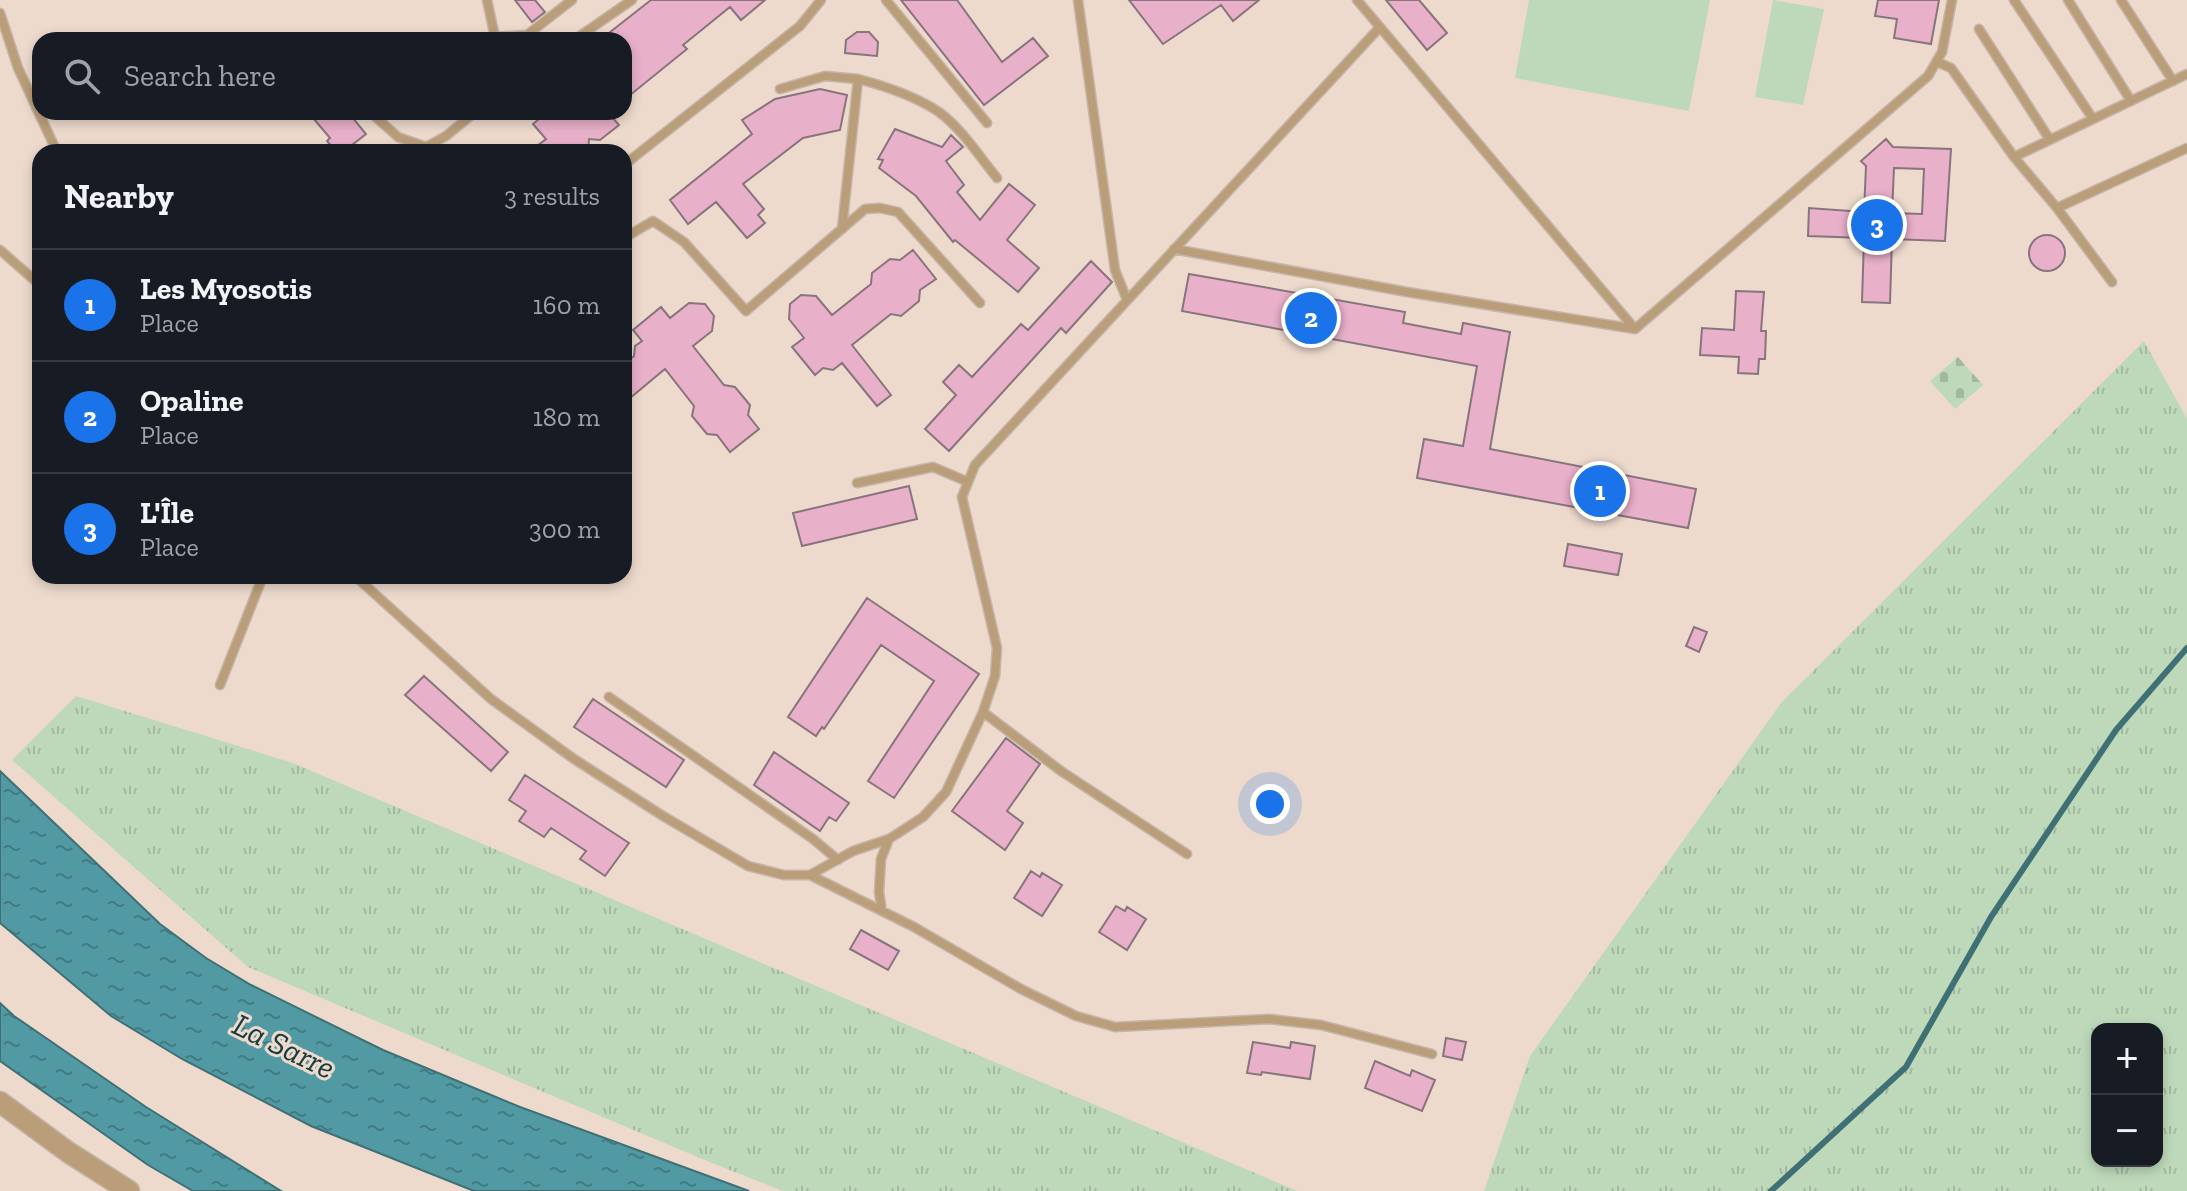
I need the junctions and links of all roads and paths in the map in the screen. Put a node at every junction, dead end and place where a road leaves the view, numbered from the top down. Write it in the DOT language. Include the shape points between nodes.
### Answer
graph roads {
  1 [pos="487,0"];
  2 [pos="572,0"];
  3 [pos="632,0"];
  4 [pos="821,0"];
  5 [pos="886,0"];
  6 [pos="1078,0"];
  7 [pos="1357,0"];
  8 [pos="1952,0"];
  9 [pos="2014,0"];
  10 [pos="2068,0"];
  11 [pos="2121,0"];
  12 [pos="0,13"];
  13 [pos="1380,27"];
  14 [pos="1979,29"];
  15 [pos="492,32"];
  16 [pos="531,32"];
  17 [pos="586,32"];
  18 [pos="1937,62"];
  19 [pos="2187,74"];
  20 [pos="858,79"];
  21 [pos="2173,81"];
  22 [pos="780,89"];
  23 [pos="32,98"];
  24 [pos="2131,101"];
  25 [pos="2093,119"];
  26 [pos="42,120"];
  27 [pos="379,120"];
  28 [pos="465,120"];
  29 [pos="987,123"];
  30 [pos="2050,140"];
  31 [pos="53,144"];
  32 [pos="413,144"];
  33 [pos="435,144"];
  34 [pos="2187,148"];
  35 [pos="2014,157"];
  36 [pos="632,159"];
  37 [pos="997,178"];
  38 [pos="2057,208"];
  39 [pos="842,230"];
  40 [pos="632,233"];
  41 [pos="1174,249"];
  42 [pos="0,250"];
  43 [pos="32,278"];
  44 [pos="2112,282"];
  45 [pos="1127,300"];
  46 [pos="980,303"];
  47 [pos="1635,329"];
  48 [pos="968,482"];
  49 [pos="857,483"];
  50 [pos="260,584"];
  51 [pos="364,584"];
  52 [pos="220,685"];
  53 [pos="609,697"];
  54 [pos="983,712"];
  55 [pos="889,839"];
  56 [pos="1187,854"];
  57 [pos="838,860"];
  58 [pos="810,875"];
  59 [pos="882,911"];
  60 [pos="1432,1054"];
  61 [pos="0,1102"];
  62 [pos="129,1191"];
  1 -- 15 [label="lane"];
  2 -- 16 [label="lane"];
  3 -- 17 [label="lane"];
  4 -- 36 [label="lane" via="800,26"];
  5 -- 29 [label="lane"];
  6 -- 45 [label="lane" via="1115,270"];
  7 -- 13 [label="lane"];
  8 -- 18 [label="lane"];
  9 -- 25 [label="lane"];
  10 -- 24 [label="lane"];
  11 -- 21 [label="lane"];
  12 -- 23 [label="lane"];
  13 -- 41 [label="lane"];
  13 -- 47 [label="lane"];
  14 -- 30 [label="lane"];
  18 -- 35 [label="lane" via="1951,68"];
  18 -- 47 [label="lane" via="1906,96"];
  19 -- 21 [label="lane"];
  20 -- 22 [label="lane" via="825,76"];
  20 -- 37 [label="lane" via="891,88 939,112"];
  20 -- 39 [label="lane"];
  21 -- 24 [label="lane"];
  24 -- 25 [label="lane"];
  25 -- 30 [label="lane"];
  26 -- 31 [label="lane"];
  27 -- 32 [label="lane"];
  28 -- 33 [label="lane"];
  30 -- 35 [label="lane"];
  34 -- 38 [label="lane"];
  35 -- 38 [label="lane"];
  38 -- 44 [label="lane"];
  39 -- 40 [label="lane" via="746,311 684,242 653,221"];
  39 -- 46 [label="lane" via="865,209 898,212"];
  41 -- 45 [label="lane"];
  41 -- 47 [label="lane"];
  42 -- 43 [label="lane"];
  45 -- 48 [label="lane" via="999,436"];
  48 -- 49 [label="lane" via="933,467"];
  48 -- 54 [label="lane" via="962,497 965,521 997,648 995,676"];
  50 -- 52 [label="lane"];
  51 -- 58 [label="lane" via="491,699 574,759 748,866"];
  53 -- 57 [label="lane"];
  54 -- 55 [label="lane" via="946,792 923,817"];
  54 -- 56 [label="lane"];
  55 -- 57 [label="lane"];
  55 -- 59 [label="lane" via="881,859"];
  57 -- 58 [label="lane"];
  58 -- 59 [label="lane"];
  59 -- 60 [label="lane" via="1049,1003 1115,1027 1269,1019 1321,1025"];
  61 -- 62 [label="street"];
}
